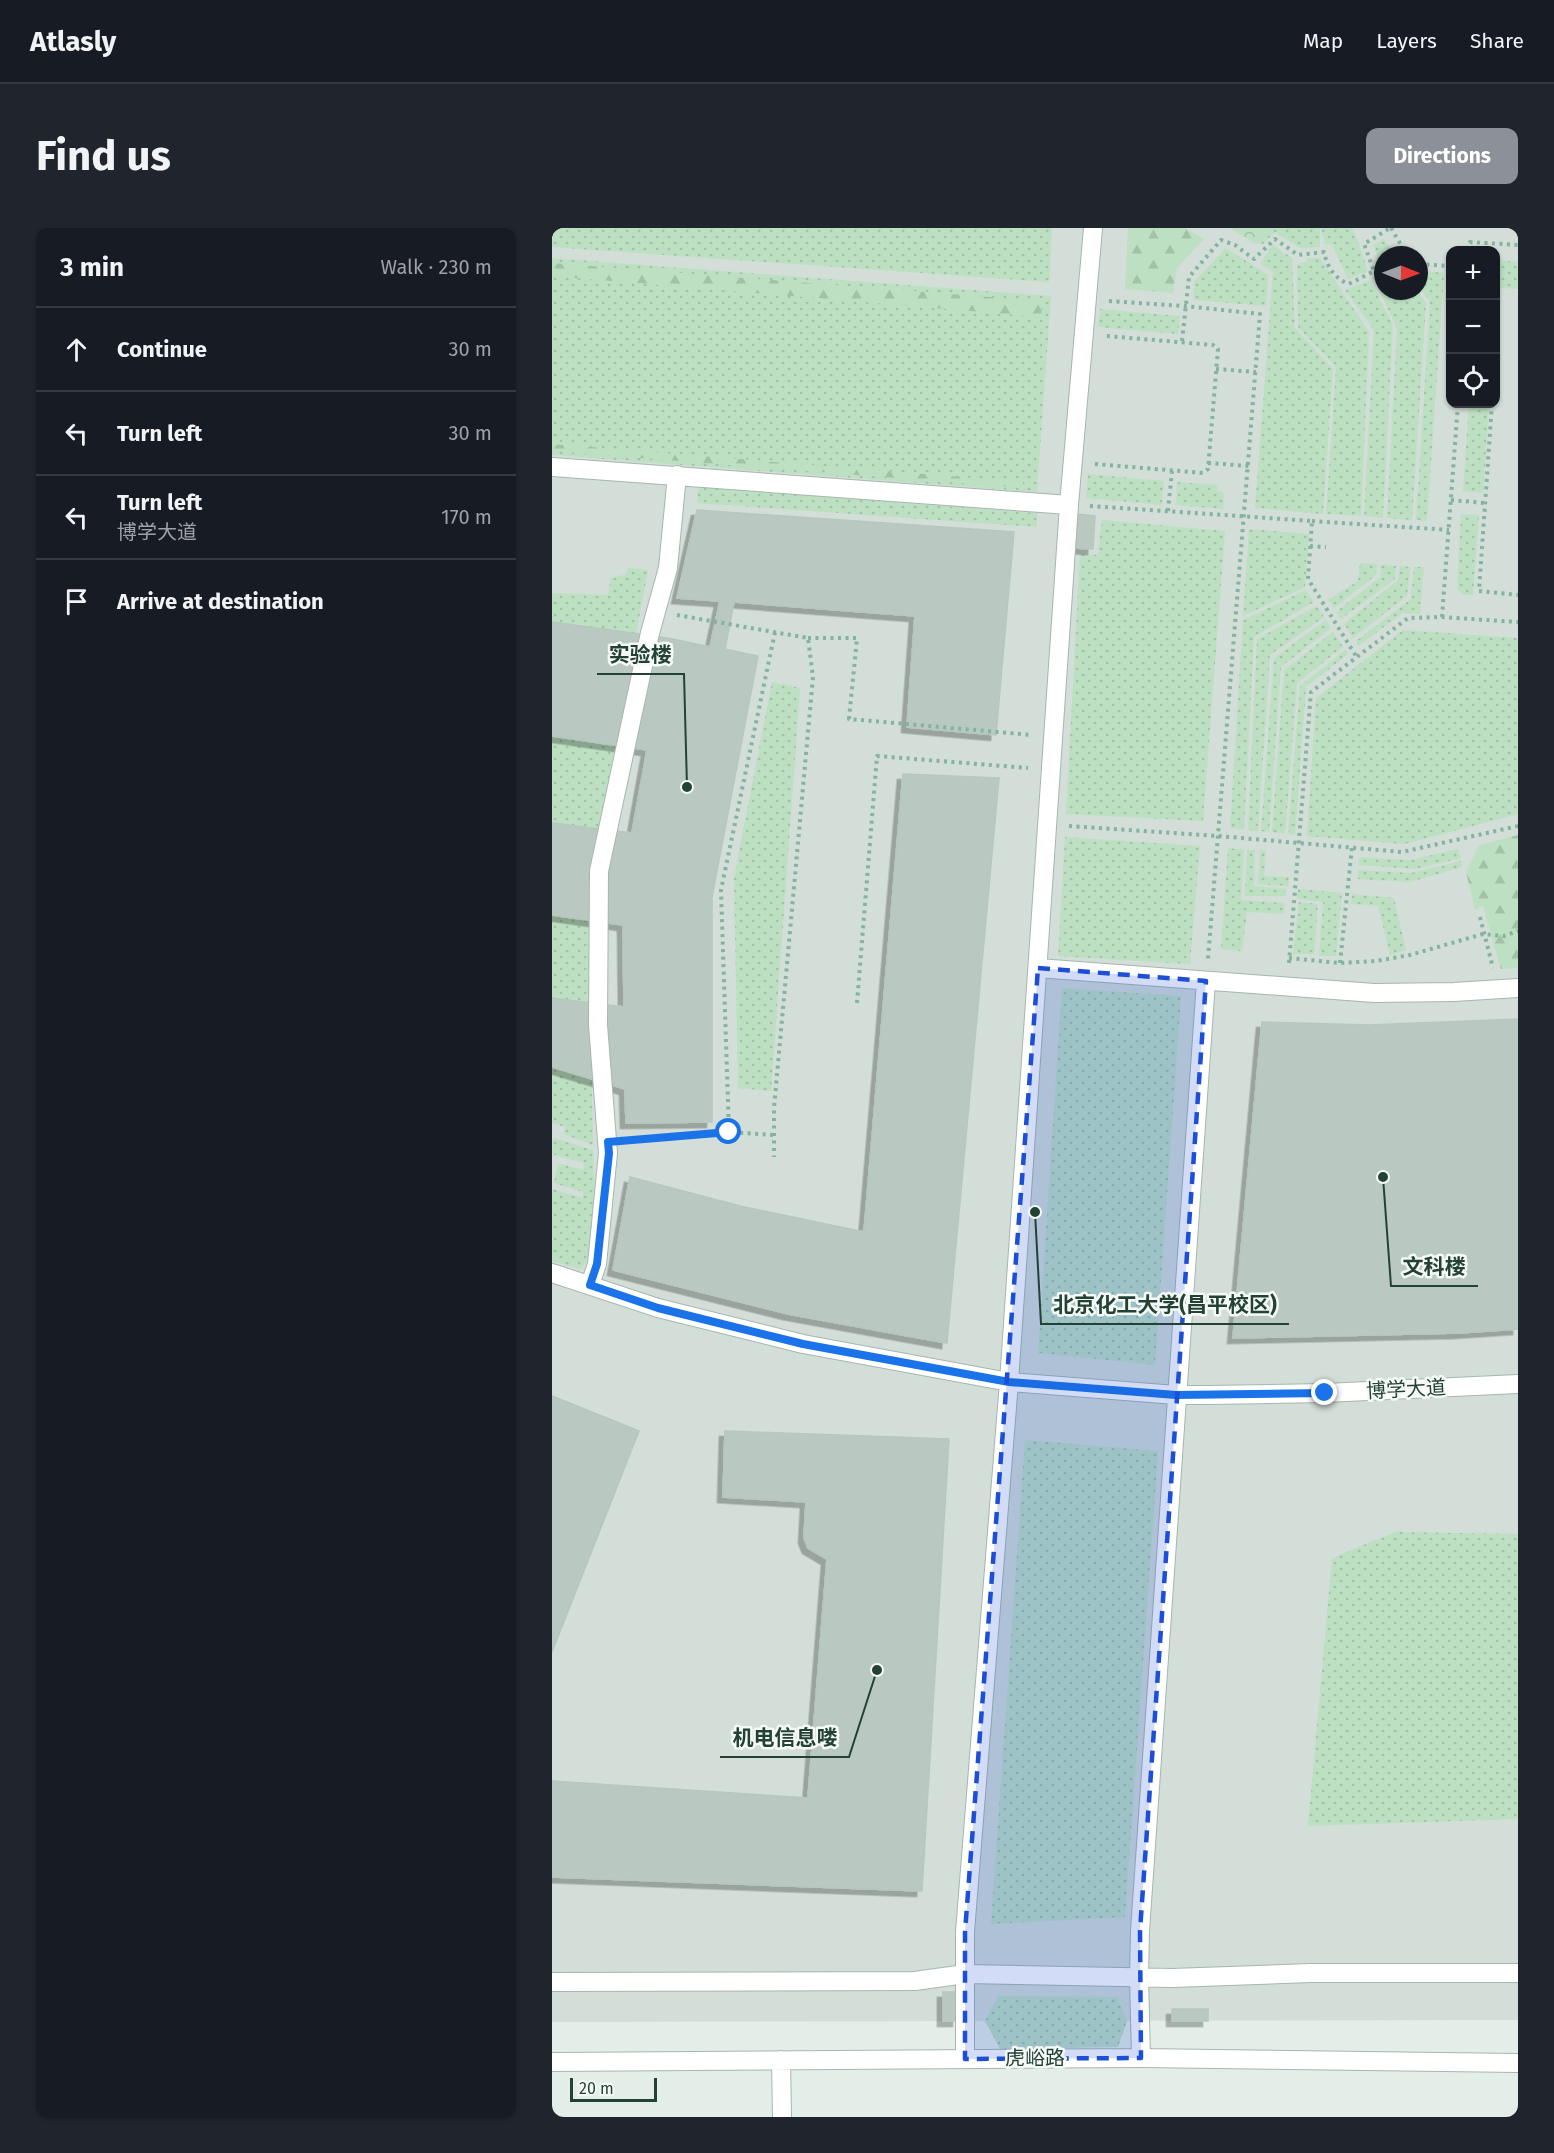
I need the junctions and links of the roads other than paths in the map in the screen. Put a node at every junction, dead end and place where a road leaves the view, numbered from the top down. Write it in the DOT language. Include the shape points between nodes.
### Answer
graph roads {
  1 [pos="1093,228"];
  2 [pos="552,467"];
  3 [pos="677,475"];
  4 [pos="1069,505"];
  5 [pos="1038,968"];
  6 [pos="1206,981"];
  7 [pos="1509,988"];
  8 [pos="552,1273"];
  9 [pos="590,1285"];
  10 [pos="1009,1382"];
  11 [pos="1518,1384"];
  12 [pos="1176,1395"];
  13 [pos="1518,1973"];
  14 [pos="965,1974"];
  15 [pos="1139,1976"];
  16 [pos="552,1982"];
  17 [pos="1141,2058"];
  18 [pos="965,2059"];
  19 [pos="781,2060"];
  20 [pos="552,2062"];
  21 [pos="1518,2063"];
  22 [pos="782,2117"];
  1 -- 4 [label="street"];
  2 -- 3 [label="street"];
  3 -- 4 [label="street"];
  3 -- 9 [label="street" via="668,568 599,872 598,1025 609,1153 597,1264"];
  4 -- 5 [label="street"];
  5 -- 6 [label="street"];
  5 -- 10 [label="street"];
  6 -- 7 [label="street" via="1374,993"];
  6 -- 12 [label="street"];
  8 -- 9 [label="street, 博学大道"];
  9 -- 10 [label="street, 博学大道" via="658,1308 803,1344"];
  10 -- 12 [label="street, 博学大道"];
  10 -- 14 [label="street" via="965,1932"];
  11 -- 12 [label="street, 博学大道"];
  12 -- 15 [label="street"];
  13 -- 15 [label="street"];
  14 -- 15 [label="street"];
  14 -- 16 [label="street" via="915,1981"];
  14 -- 18 [label="street"];
  15 -- 17 [label="street"];
  17 -- 18 [label="street, 虎峪路"];
  17 -- 21 [label="street, 虎峪路"];
  18 -- 19 [label="street, 虎峪路"];
  19 -- 20 [label="street, 虎峪路"];
  19 -- 22 [label="street"];
}
